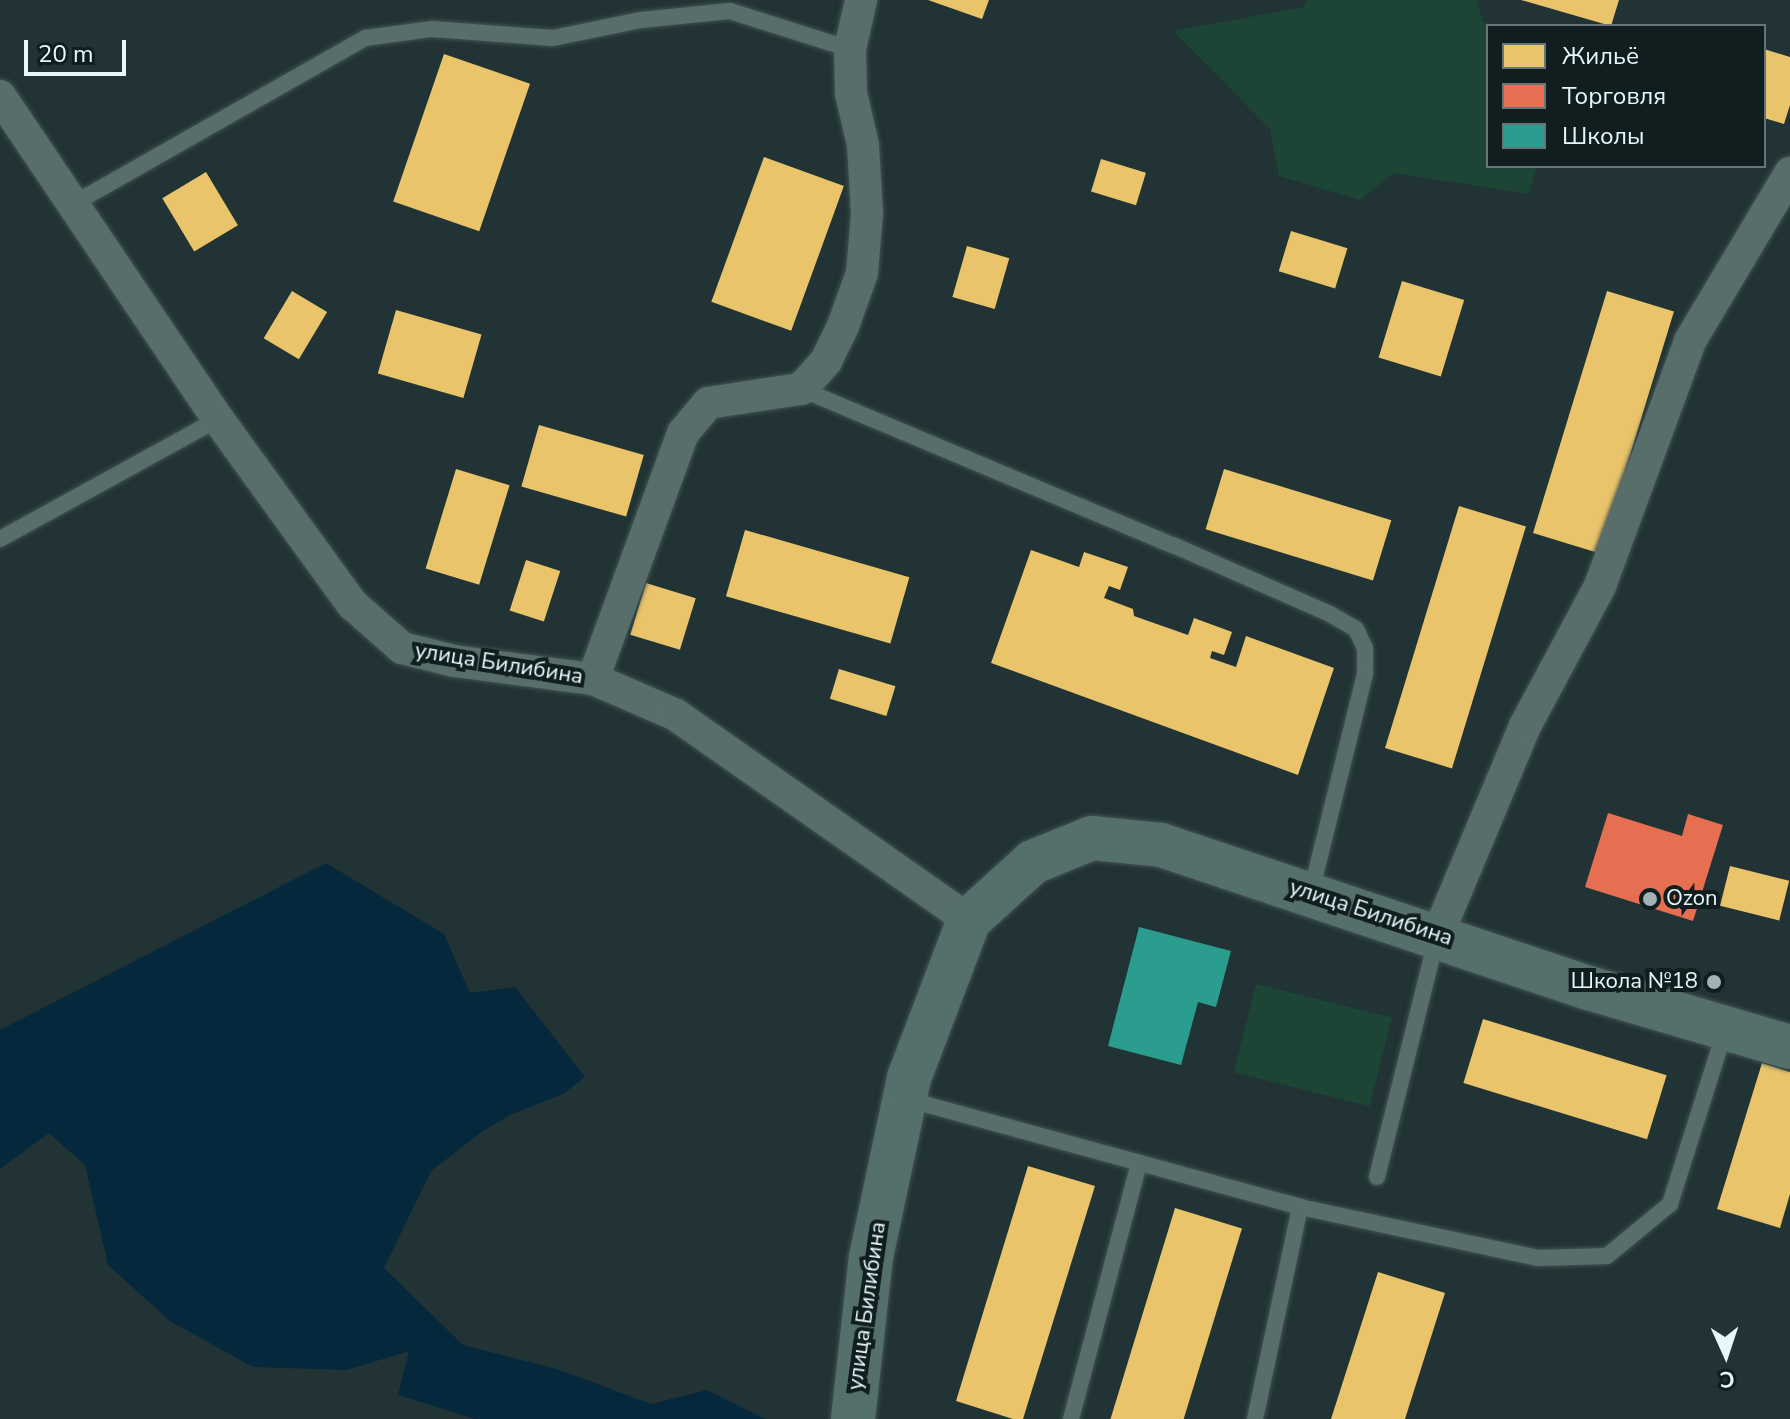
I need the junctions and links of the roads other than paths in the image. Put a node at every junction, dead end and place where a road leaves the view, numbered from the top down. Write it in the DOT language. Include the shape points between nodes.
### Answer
graph roads {
  1 [pos="861,0"];
  2 [pos="850,49"];
  3 [pos="0,96"];
  4 [pos="1790,173"];
  5 [pos="73,204"];
  6 [pos="801,389"];
  7 [pos="218,419"];
  8 [pos="0,539"];
  9 [pos="593,679"];
  10 [pos="1310,894"];
  11 [pos="969,920"];
  12 [pos="1438,934"];
  13 [pos="1726,1029"];
  14 [pos="1790,1047"];
  15 [pos="905,1099"];
  16 [pos="1139,1163"];
  17 [pos="1377,1177"];
  18 [pos="1300,1207"];
  19 [pos="853,1419"];
  20 [pos="1071,1419"];
  21 [pos="1255,1419"];
  1 -- 2 [label="street"];
  2 -- 5 [label="lane" via="730,11 641,20 553,38 432,29 365,38"];
  2 -- 6 [label="street" via="867,214 862,273 826,361"];
  3 -- 5 [label="street, улица Билибина"];
  4 -- 12 [label="street" via="1690,341 1600,586 1525,726"];
  5 -- 7 [label="street, улица Билибина"];
  6 -- 9 [label="street" via="708,403 683,433"];
  6 -- 10 [label="lane" via="1173,545 1356,629 1365,648 1365,674"];
  7 -- 8 [label="lane"];
  7 -- 9 [label="street, улица Билибина" via="352,604 402,648 454,661"];
  9 -- 11 [label="street, улица Билибина" via="676,715"];
  10 -- 11 [label="main road, улица Билибина" via="1161,845 1092,838 1033,862"];
  10 -- 12 [label="main road, улица Билибина"];
  11 -- 15 [label="main road, улица Билибина"];
  12 -- 13 [label="main road, улица Билибина"];
  12 -- 17 [label="lane"];
  13 -- 14 [label="main road, улица Билибина"];
  13 -- 18 [label="lane" via="1670,1204 1607,1256 1538,1258"];
  15 -- 16 [label="lane"];
  15 -- 19 [label="main road, улица Билибина" via="871,1257"];
  16 -- 18 [label="lane"];
  16 -- 20 [label="lane"];
  18 -- 21 [label="lane"];
}
